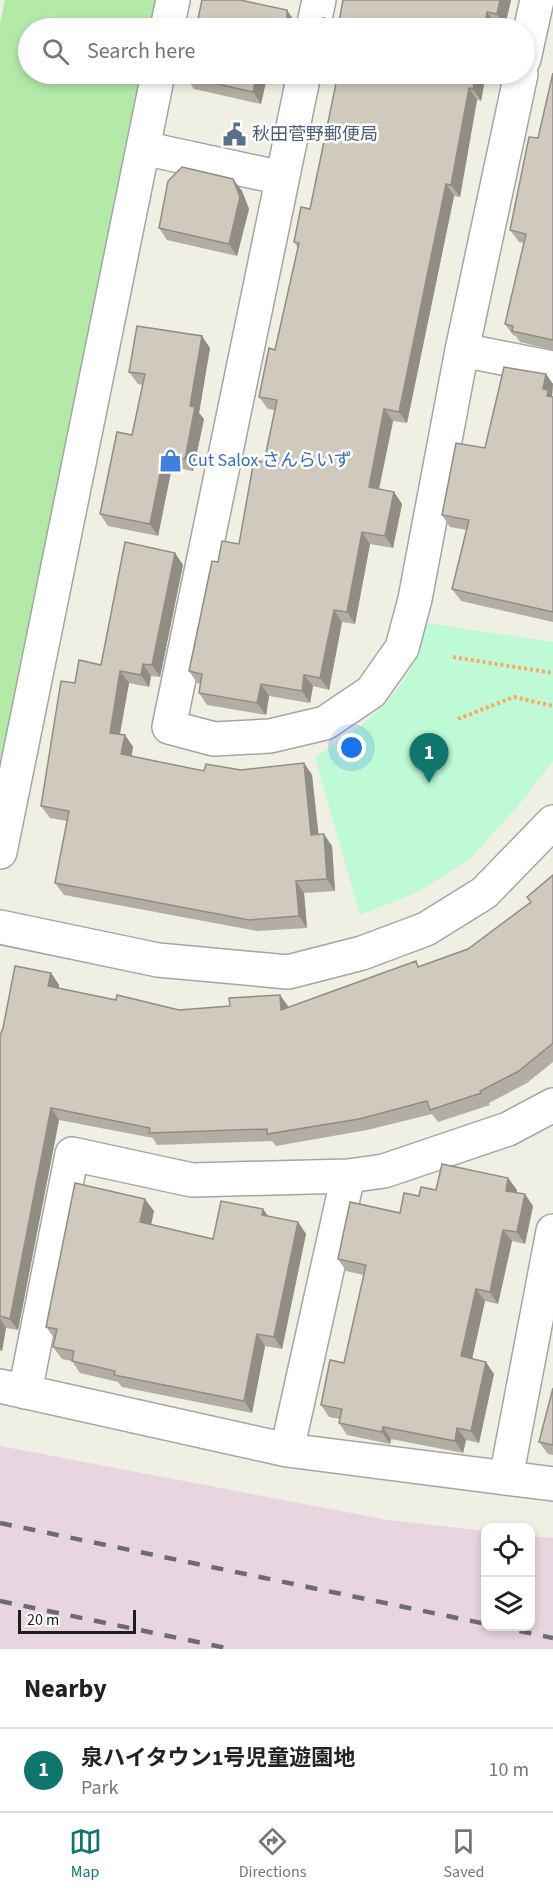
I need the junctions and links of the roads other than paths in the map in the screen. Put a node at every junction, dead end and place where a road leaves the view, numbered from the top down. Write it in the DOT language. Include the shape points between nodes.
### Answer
graph roads {
  1 [pos="173,0"];
  2 [pos="319,0"];
  3 [pos="537,0"];
  4 [pos="169,18"];
  5 [pos="315,18"];
  6 [pos="533,18"];
  7 [pos="156,84"];
  8 [pos="302,84"];
  9 [pos="519,84"];
  10 [pos="143,148"];
  11 [pos="282,178"];
  12 [pos="462,350"];
  13 [pos="553,368"];
  14 [pos="553,822"];
  15 [pos="0,852"];
  16 [pos="0,927"];
  17 [pos="553,1105"];
  18 [pos="348,1176"];
  19 [pos="553,1231"];
  20 [pos="13,1389"];
  21 [pos="287,1450"];
  22 [pos="506,1478"];
  23 [pos="553,1484"];
  1 -- 4 [label="street"];
  2 -- 5 [label="street"];
  3 -- 6 [label="street"];
  7 -- 10 [label="street"];
  8 -- 11 [label="street"];
  9 -- 12 [label="street"];
  10 -- 11 [label="street"];
  10 -- 15 [label="street"];
  11 -- 12 [label="street" via="169,728 214,739 270,736 325,723 371,692 402,648"];
  12 -- 13 [label="street"];
  14 -- 16 [label="street" via="484,893 426,928 362,953 288,972 158,960"];
  17 -- 18 [label="street" via="508,1129 384,1171"];
  18 -- 20 [label="street" via="192,1180 72,1154"];
  18 -- 21 [label="street"];
  19 -- 22 [label="street"];
  20 -- 21 [label="street"];
  21 -- 22 [label="street"];
  22 -- 23 [label="street"];
}
